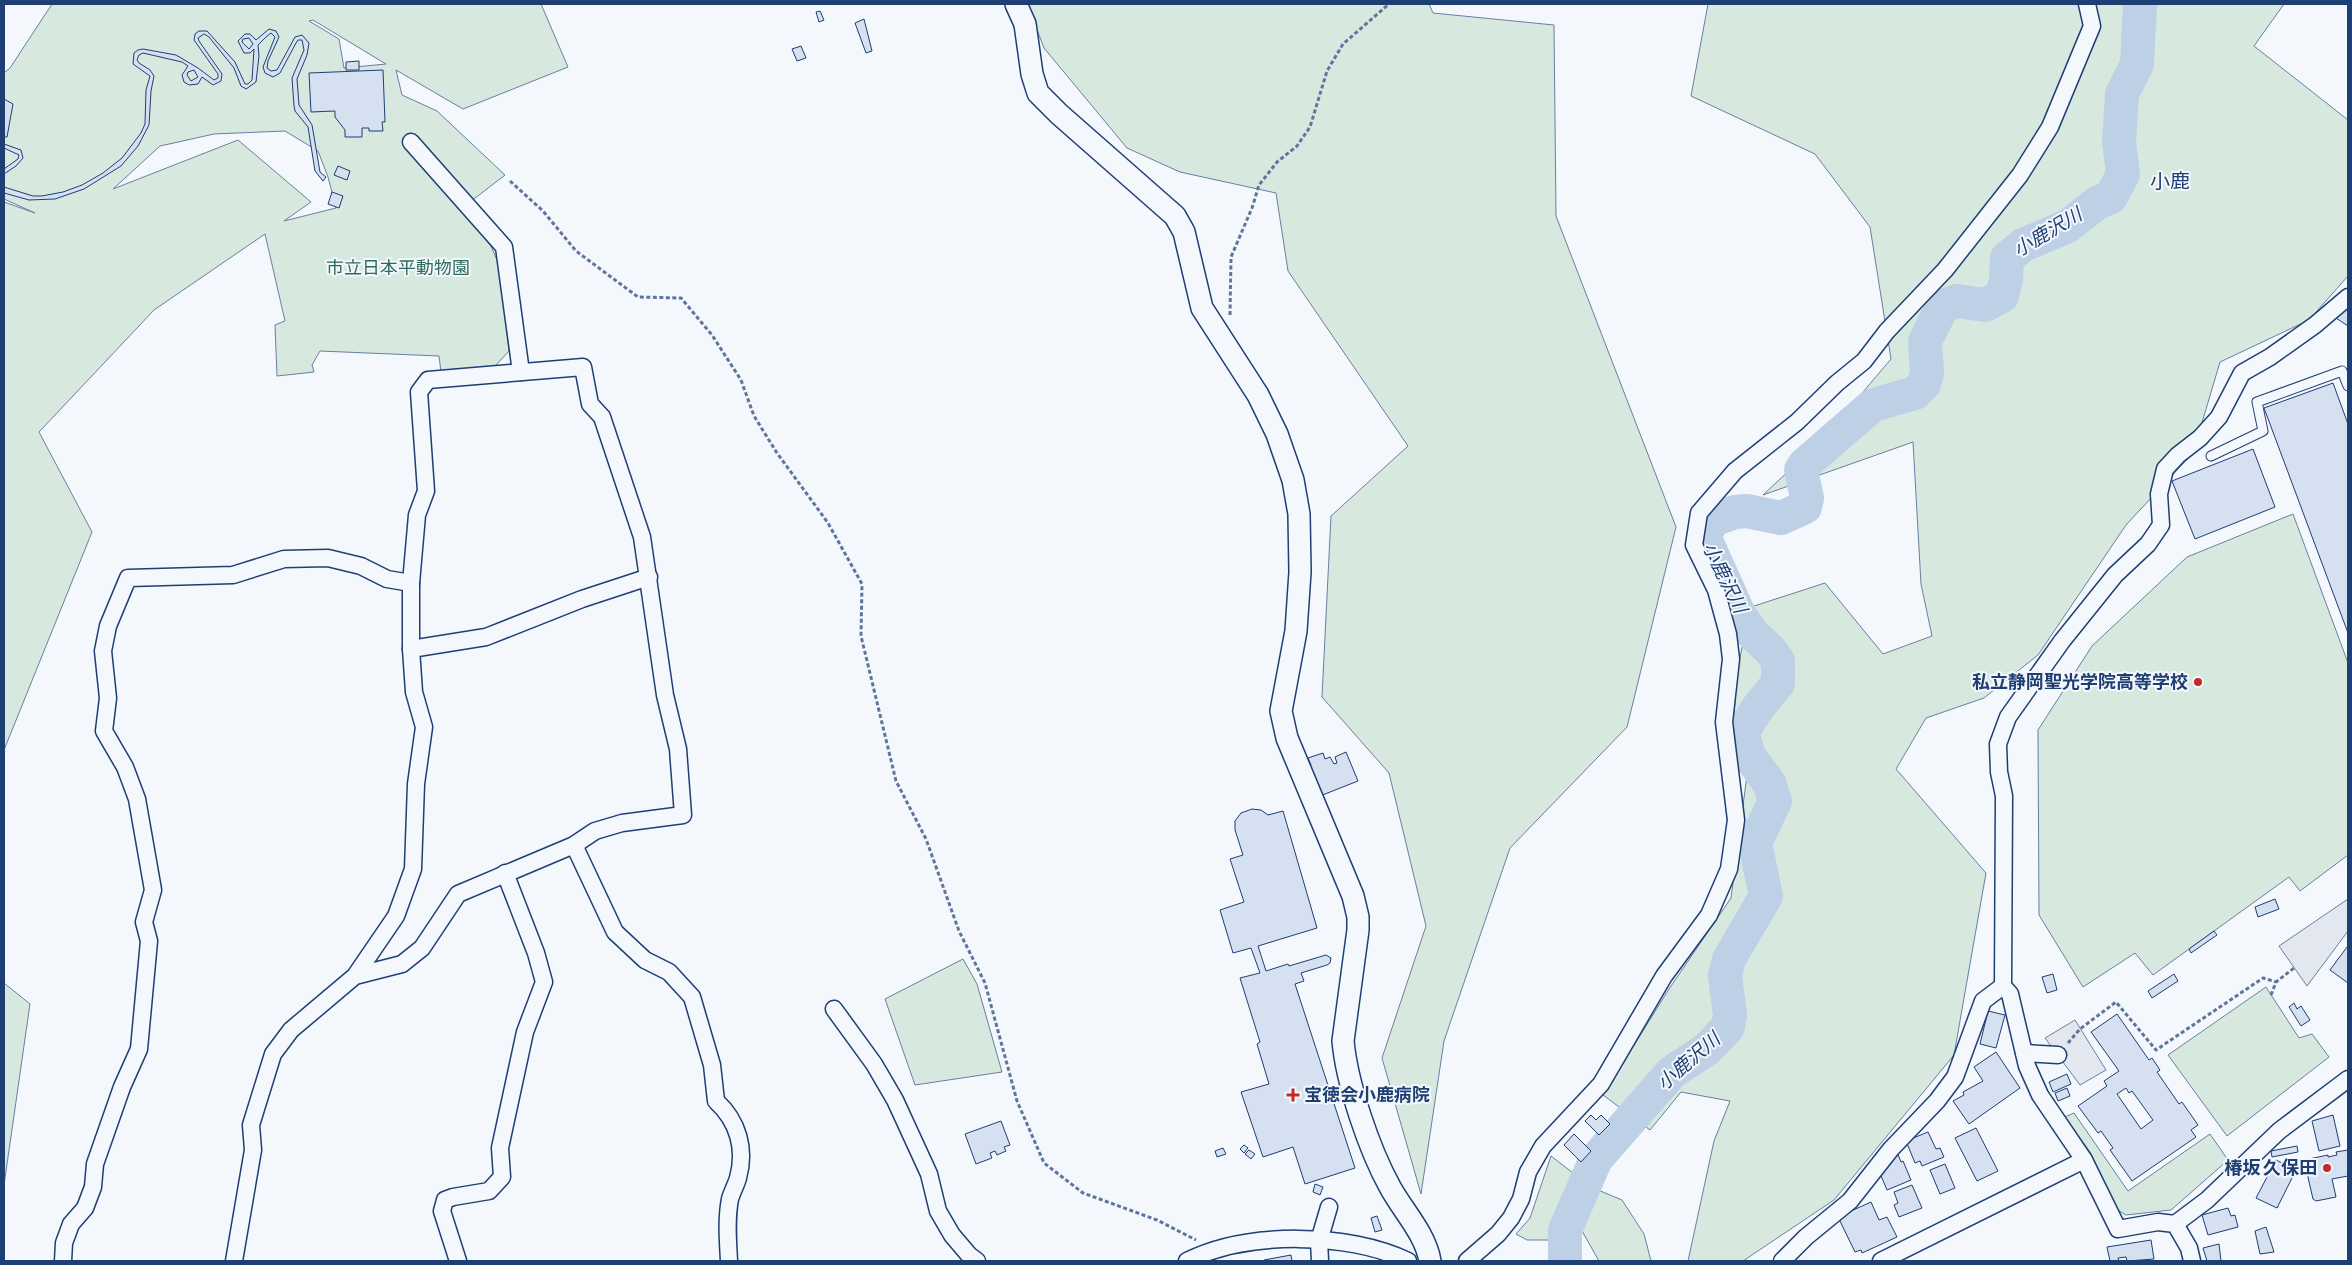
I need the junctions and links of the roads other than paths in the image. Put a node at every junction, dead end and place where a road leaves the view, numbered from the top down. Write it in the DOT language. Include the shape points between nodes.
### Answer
graph roads {
  1 [pos="1016,4"];
  2 [pos="2087,4"];
  3 [pos="411,142"];
  4 [pos="2348,297"];
  5 [pos="521,372"];
  6 [pos="2348,386"];
  7 [pos="2211,456"];
  8 [pos="649,577"];
  9 [pos="411,583"];
  10 [pos="411,649"];
  11 [pos="574,845"];
  12 [pos="505,873"];
  13 [pos="355,976"];
  14 [pos="2003,986"];
  15 [pos="834,1009"];
  16 [pos="2024,1054"];
  17 [pos="2058,1055"];
  18 [pos="2348,1079"];
  19 [pos="2084,1160"];
  20 [pos="1329,1208"];
  21 [pos="2174,1224"];
  22 [pos="1319,1241"];
  23 [pos="63,1261"];
  24 [pos="234,1261"];
  25 [pos="458,1261"];
  26 [pos="728,1261"];
  27 [pos="977,1261"];
  28 [pos="1187,1261"];
  29 [pos="1320,1261"];
  30 [pos="1408,1261"];
  31 [pos="1430,1261"];
  32 [pos="1467,1261"];
  33 [pos="1782,1261"];
  34 [pos="1881,1261"];
  35 [pos="2192,1261"];
  1 -- 31 [label="street" via="1025,24 1038,94 1175,216 1184,232 1202,308 1258,395 1277,434 1293,480 1300,572 1296,631 1281,711 1287,738 1353,896 1358,917 1343,1041 1345,1061 1372,1149 1392,1191 1413,1222"];
  2 -- 32 [label="street" via="2092,26 2050,127 2020,175 1945,270 1887,331 1864,361 1797,422 1735,471 1699,513 1694,545 1716,590 1731,659 1724,722 1736,820 1729,868 1709,915 1664,976 1601,1084 1544,1146 1528,1172 1521,1199 1511,1218"];
  3 -- 5 [label="street" via="504,247"];
  4 -- 14 [label="street" via="2307,331 2242,373 2219,416 2165,469 2160,494 2161,525 2148,544 2115,575 2062,641 2008,717 1998,744 1998,772 2004,796"];
  5 -- 8 [label="street" via="584,367 590,404 602,416 642,537"];
  5 -- 9 [label="street" via="428,380 419,392 426,491 417,515"];
  6 -- 7 [label="lane" via="2342,371 2257,402 2263,431"];
  8 -- 10 [label="street" via="486,637"];
  8 -- 11 [label="street" via="665,694 678,749 683,815 622,823 595,831"];
  9 -- 10 [label="street"];
  9 -- 23 [label="street" via="388,580 361,566 328,558 284,559 233,575 128,578 108,626 103,651 108,698 104,732 125,767 137,799 153,890 144,922 149,941 139,1049 95,1164 85,1208 71,1224 64,1243"];
  10 -- 13 [label="street" via="414,692 424,726 416,784 413,869 396,916"];
  11 -- 12 [label="street"];
  11 -- 26 [label="street" via="615,932 645,960 669,972 692,997 712,1065 716,1101 728,1112 743,1153 730,1200"];
  12 -- 13 [label="street" via="458,894 422,948 402,964"];
  12 -- 25 [label="street" via="544,982 525,1032 504,1129 500,1148 502,1178 489,1191 445,1200 442,1211"];
  13 -- 24 [label="street" via="291,1030 273,1054 251,1125 253,1150"];
  14 -- 16 [label="street" via="2010,994"];
  14 -- 33 [label="street" via="1982,1001 1955,1077 1937,1102 1891,1149 1850,1201"];
  15 -- 27 [label="street" via="896,1100 929,1174 938,1211 952,1235"];
  16 -- 17 [label="street"];
  16 -- 19 [label="street" via="2040,1095"];
  18 -- 21 [label="street" via="2279,1131 2207,1200"];
  19 -- 21 [label="street" via="2118,1229 2158,1222"];
  19 -- 34 [label="street"];
  20 -- 22 [label="street"];
  21 -- 35 [label="street" via="2189,1248"];
  22 -- 28 [label="street" via="1276,1239 1214,1250"];
  22 -- 29 [label="street"];
  22 -- 30 [label="street" via="1357,1244"];
}
